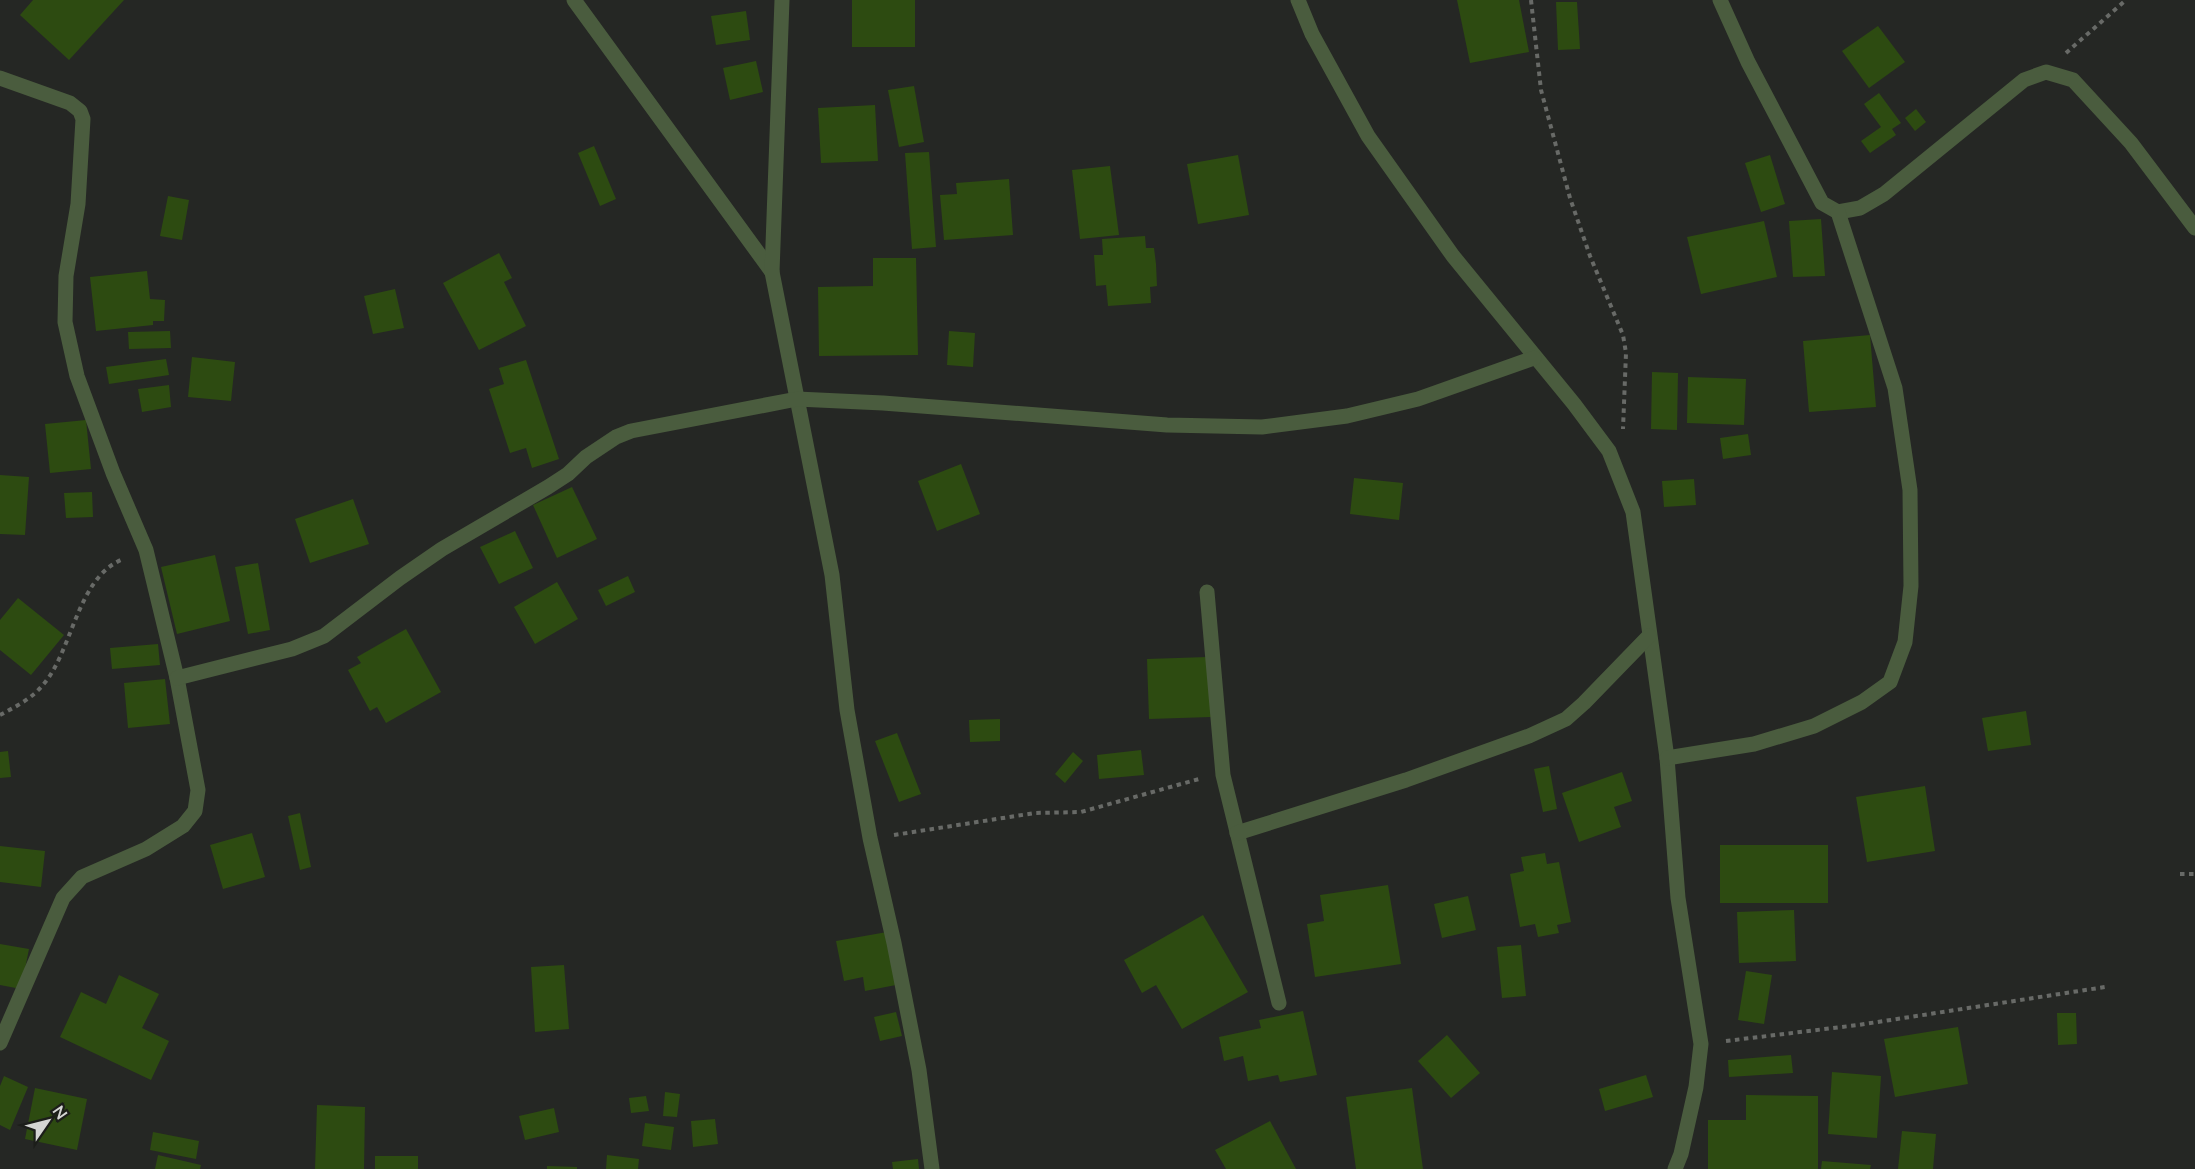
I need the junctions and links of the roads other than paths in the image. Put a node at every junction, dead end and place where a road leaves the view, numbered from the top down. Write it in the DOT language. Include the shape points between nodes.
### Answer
graph roads {
  1 [pos="574,0"];
  2 [pos="782,0"];
  3 [pos="1298,0"];
  4 [pos="1720,0"];
  5 [pos="0,78"];
  6 [pos="1838,212"];
  7 [pos="2195,228"];
  8 [pos="771,272"];
  9 [pos="1534,358"];
  10 [pos="797,399"];
  11 [pos="1207,592"];
  12 [pos="1649,636"];
  13 [pos="177,678"];
  14 [pos="1667,758"];
  15 [pos="1237,833"];
  16 [pos="1279,1003"];
  17 [pos="0,1043"];
  18 [pos="932,1169"];
  19 [pos="1675,1169"];
  1 -- 8 [label="street"];
  2 -- 8 [label="street"];
  3 -- 9 [label="street" via="1312,34 1368,136 1453,256"];
  4 -- 6 [label="street" via="1822,203"];
  5 -- 13 [label="street" via="70,103 83,119 78,204 66,276 65,322 77,376 146,550"];
  6 -- 7 [label="street" via="1860,208 1884,194 2024,80 2046,72 2073,80 2131,143"];
  6 -- 14 [label="street" via="1895,388 1911,490 1911,586 1905,642 1890,682 1814,726 1754,744"];
  8 -- 10 [label="street"];
  9 -- 10 [label="street" via="1418,399 1347,416 1262,427 1167,425"];
  9 -- 12 [label="street" via="1608,451 1628,497"];
  10 -- 13 [label="street" via="616,437 555,483 399,578 324,636 292,649"];
  10 -- 18 [label="street" via="832,575 847,710 916,1058"];
  11 -- 15 [label="street" via="1223,775"];
  12 -- 14 [label="street"];
  12 -- 15 [label="street" via="1566,719 1530,736 1406,780"];
  13 -- 17 [label="street" via="198,790 195,811 183,826 146,849 82,877 69,888"];
  14 -- 19 [label="street" via="1678,898 1701,1044 1696,1087"];
  15 -- 16 [label="street"];
}
